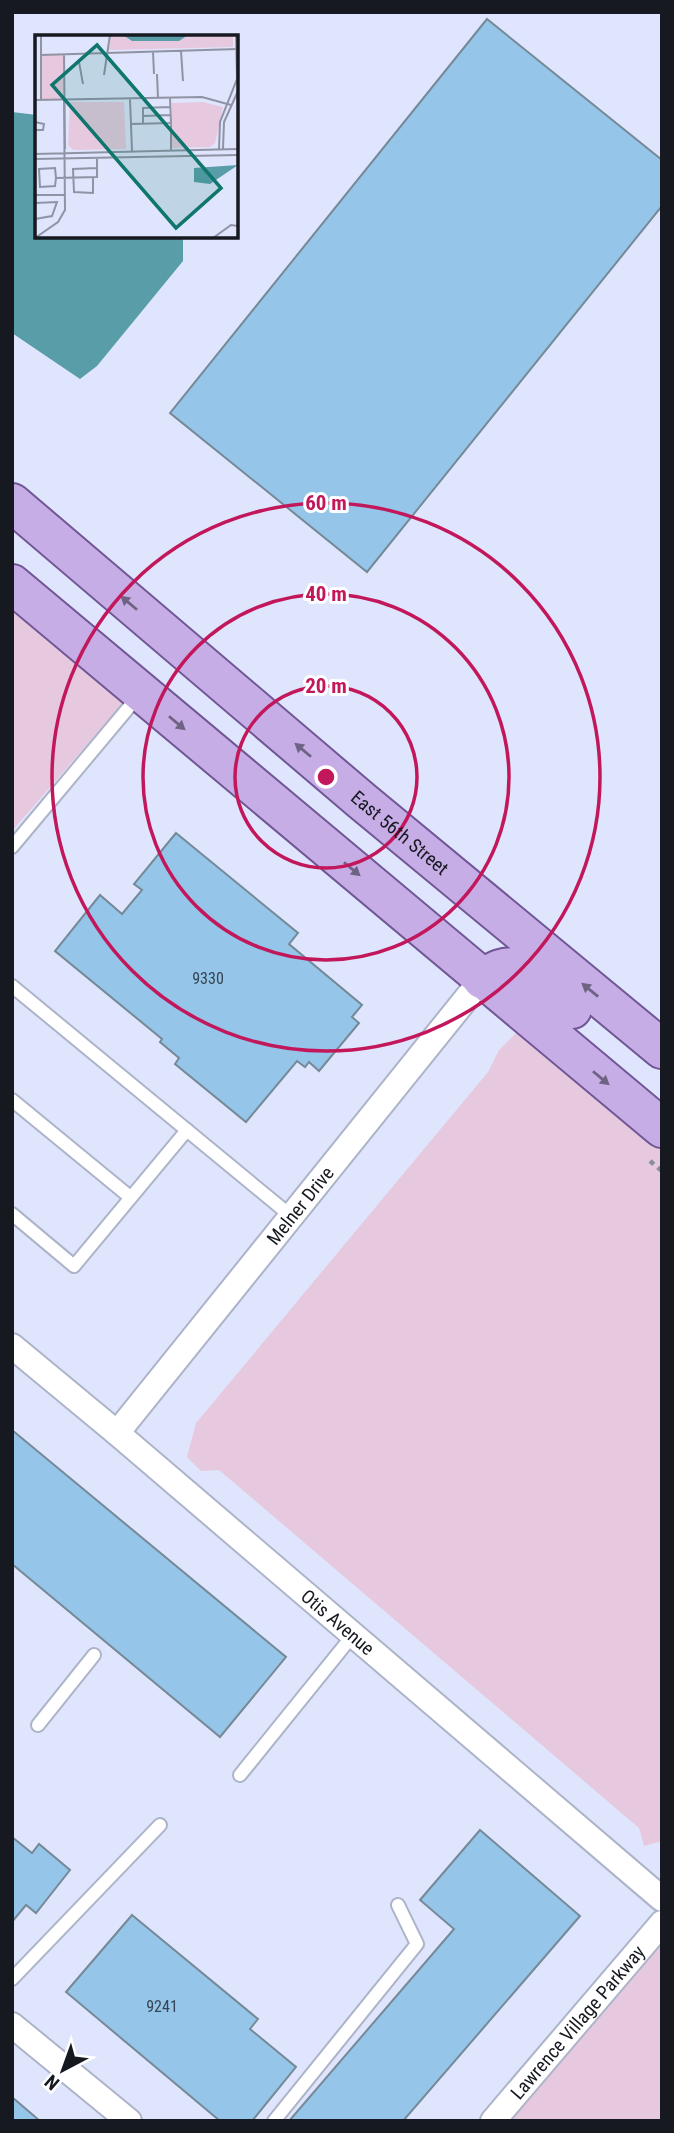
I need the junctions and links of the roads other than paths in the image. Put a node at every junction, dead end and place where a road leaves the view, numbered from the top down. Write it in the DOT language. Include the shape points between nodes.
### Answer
graph roads {
  1 [pos="12,503"];
  2 [pos="12,584"];
  3 [pos="141,693"];
  4 [pos="12,847"];
  5 [pos="482,979"];
  6 [pos="12,986"];
  7 [pos="662,1049"];
  8 [pos="662,1074"];
  9 [pos="12,1100"];
  10 [pos="662,1128"];
  11 [pos="187,1130"];
  12 [pos="130,1197"];
  13 [pos="12,1214"];
  14 [pos="291,1216"];
  15 [pos="12,1346"];
  16 [pos="117,1433"];
  17 [pos="353,1635"];
  18 [pos="94,1655"];
  19 [pos="38,1725"];
  20 [pos="240,1775"];
  21 [pos="160,1825"];
  22 [pos="662,1899"];
  23 [pos="398,1905"];
  24 [pos="662,1923"];
  25 [pos="12,1979"];
  26 [pos="12,2025"];
  27 [pos="130,2121"];
  28 [pos="274,2121"];
  29 [pos="493,2121"];
  7 -- 1 [label="main road, East 56th Street, one-way"];
  2 -- 3 [label="main road"];
  3 -- 4 [label="lane"];
  3 -- 5 [label="main road, one-way"];
  5 -- 8 [label="main road" via="498,968 518,968"];
  5 -- 10 [label="main road, one-way"];
  5 -- 14 [label="street, Melner Drive"];
  6 -- 11 [label="lane"];
  9 -- 12 [label="lane"];
  11 -- 12 [label="lane"];
  11 -- 14 [label="lane"];
  12 -- 13 [label="lane" via="74,1266"];
  14 -- 16 [label="street, Melner Drive"];
  15 -- 16 [label="street, Otis Avenue"];
  16 -- 17 [label="street, Otis Avenue"];
  17 -- 20 [label="lane"];
  17 -- 22 [label="street, Otis Avenue"];
  18 -- 19 [label="lane"];
  21 -- 25 [label="lane"];
  23 -- 28 [label="lane" via="416,1944"];
  24 -- 29 [label="street, Lawrence Village Parkway"];
  26 -- 27 [label="street"];
}
